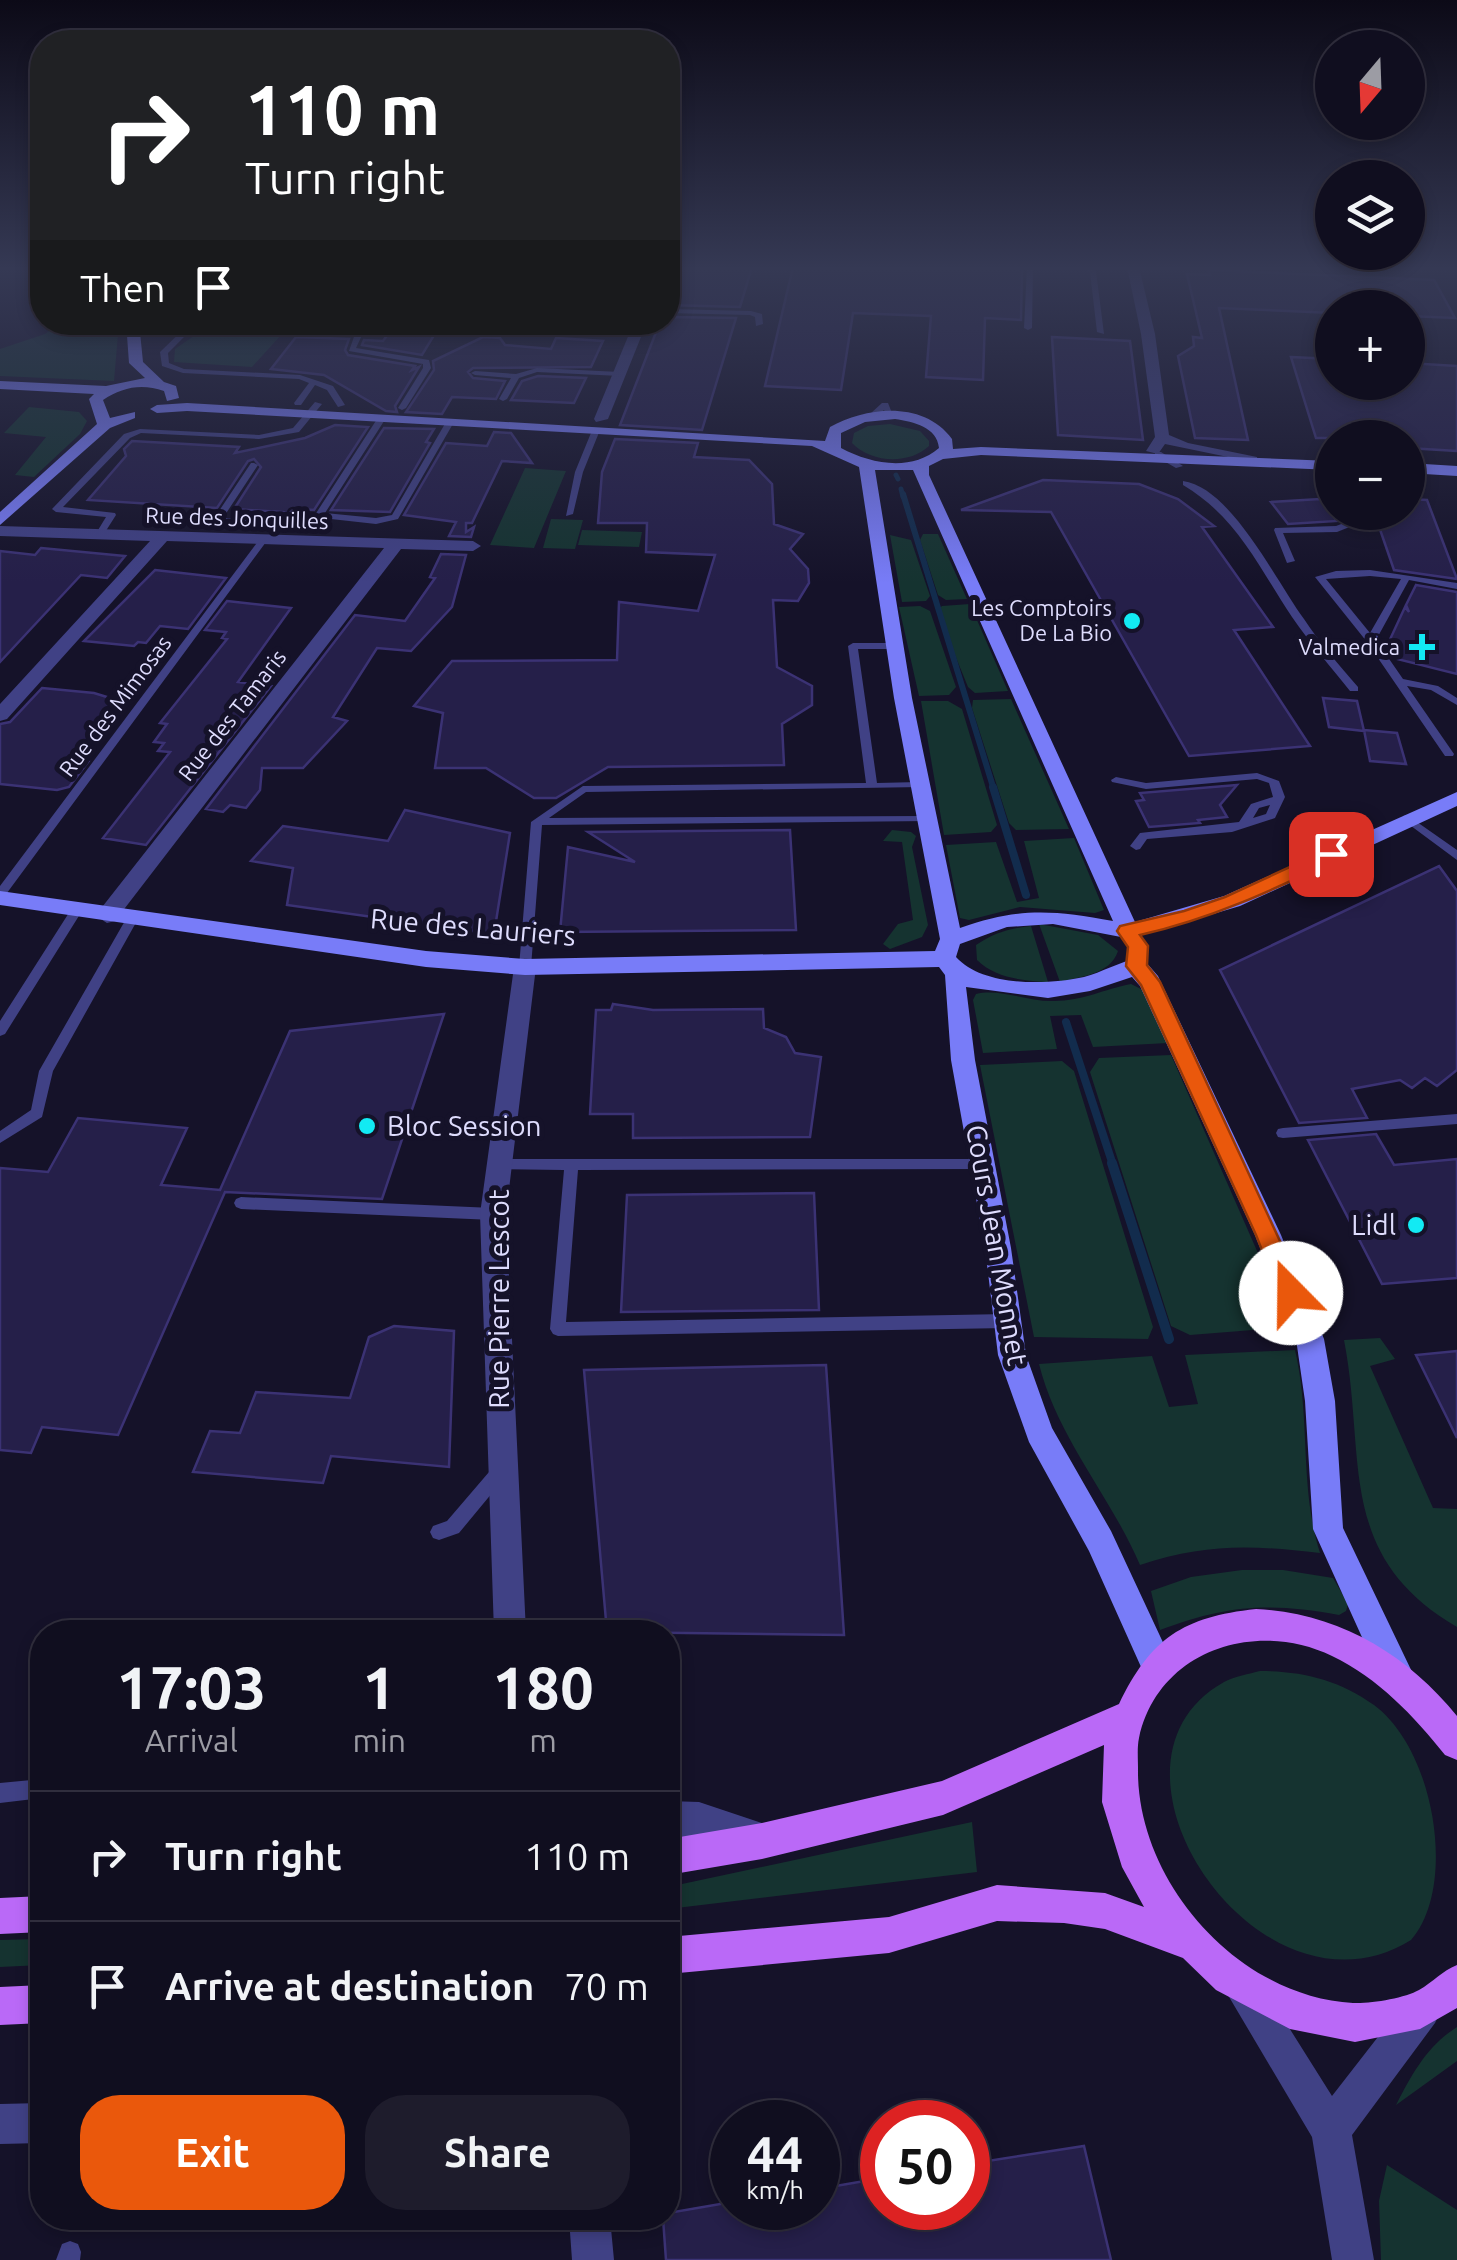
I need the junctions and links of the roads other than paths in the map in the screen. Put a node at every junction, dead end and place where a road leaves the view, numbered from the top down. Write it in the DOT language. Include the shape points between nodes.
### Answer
graph roads {
  1 [pos="128,372"];
  2 [pos="146,372"];
  3 [pos="212,372"];
  4 [pos="424,372"];
  5 [pos="528,372"];
  6 [pos="588,372"];
  7 [pos="1153,372"];
  8 [pos="476,374"];
  9 [pos="620,374"];
  10 [pos="516,376"];
  11 [pos="314,382"];
  12 [pos="159,384"];
  13 [pos="0,386"];
  14 [pos="114,388"];
  15 [pos="0,396"];
  16 [pos="172,398"];
  17 [pos="503,399"];
  18 [pos="342,405"];
  19 [pos="309,407"];
  20 [pos="402,408"];
  21 [pos="156,409"];
  22 [pos="101,413"];
  23 [pos="382,418"];
  24 [pos="450,422"];
  25 [pos="598,425"];
  26 [pos="836,430"];
  27 [pos="944,435"];
  28 [pos="834,447"];
  29 [pos="1165,453"];
  30 [pos="941,455"];
  31 [pos="866,464"];
  32 [pos="921,464"];
  33 [pos="1315,464"];
  34 [pos="254,465"];
  35 [pos="1425,469"];
  36 [pos="1457,471"];
  37 [pos="1186,483"];
  38 [pos="320,514"];
  39 [pos="570,514"];
  40 [pos="0,520"];
  41 [pos="1315,529"];
  42 [pos="0,531"];
  43 [pos="99,536"];
  44 [pos="162,538"];
  45 [pos="262,542"];
  46 [pos="396,544"];
  47 [pos="473,546"];
  48 [pos="1290,561"];
  49 [pos="1406,578"];
  50 [pos="1457,586"];
  51 [pos="1370,640"];
  52 [pos="895,646"];
  53 [pos="1398,681"];
  54 [pos="1354,690"];
  55 [pos="1457,702"];
  56 [pos="0,716"];
  57 [pos="1449,754"];
  58 [pos="1116,780"];
  59 [pos="918,785"];
  60 [pos="872,786"];
  61 [pos="1457,798"];
  62 [pos="1407,818"];
  63 [pos="925,819"];
  64 [pos="537,822"];
  65 [pos="1136,846"];
  66 [pos="1457,856"];
  67 [pos="0,896"];
  68 [pos="76,912"];
  69 [pos="107,916"];
  70 [pos="132,920"];
  71 [pos="1127,931"];
  72 [pos="951,957"];
  73 [pos="1136,966"];
  74 [pos="525,967"];
  75 [pos="0,1031"];
  76 [pos="1457,1119"];
  77 [pos="1283,1134"];
  78 [pos="0,1138"];
  79 [pos="500,1164"];
  80 [pos="983,1164"];
  81 [pos="571,1165"];
  82 [pos="241,1203"];
  83 [pos="493,1214"];
  84 [pos="1007,1321"];
  85 [pos="501,1469"];
  86 [pos="439,1532"];
  87 [pos="509,1620"];
  88 [pos="1158,1666"];
  89 [pos="1397,1676"];
  90 [pos="1442,1703"];
  91 [pos="1126,1718"];
  92 [pos="1457,1744"];
  93 [pos="30,1790"];
  94 [pos="0,1793"];
  95 [pos="680,1819"];
  96 [pos="762,1841"];
  97 [pos="680,1854"];
  98 [pos="30,1915"];
  99 [pos="0,1916"];
  100 [pos="1188,1940"];
  101 [pos="680,1955"];
  102 [pos="1457,1984"];
  103 [pos="1241,1986"];
  104 [pos="30,2005"];
  105 [pos="0,2006"];
  106 [pos="1422,2010"];
  107 [pos="30,2123"];
  108 [pos="0,2124"];
  109 [pos="1331,2130"];
  110 [pos="591,2230"];
  111 [pos="593,2260"];
  112 [pos="1352,2260"];
  1 -- 14 [label="main road"];
  2 -- 12 [label="main road"];
  3 -- 11 [label="lane"];
  4 -- 20 [label="lane"];
  5 -- 10 [label="lane"];
  6 -- 9 [label="lane"];
  7 -- 29 [label="street"];
  8 -- 10 [label="lane"];
  9 -- 25 [label="street"];
  10 -- 17 [label="lane"];
  11 -- 18 [label="lane" via="330,388"];
  11 -- 19 [label="lane"];
  12 -- 14 [label="main road"];
  12 -- 16 [label="main road"];
  13 -- 14 [label="main road"];
  14 -- 22 [label="main road"];
  15 -- 22 [label="main road"];
  16 -- 19 [label="main road"];
  16 -- 21 [label="main road"];
  18 -- 19 [label="main road"];
  18 -- 20 [label="main road"];
  19 -- 21 [label="main road"];
  19 -- 23 [label="main road"];
  19 -- 43 [label="lane" via="296,430 260,437 140,431 127,436 56,509 112,515"];
  20 -- 25 [label="main road"];
  21 -- 22 [label="main road"];
  22 -- 40 [label="main road"];
  23 -- 24 [label="main road"];
  23 -- 38 [label="lane"];
  24 -- 25 [label="main road"];
  24 -- 38 [label="lane" via="396,517"];
  25 -- 26 [label="main road"];
  25 -- 28 [label="main road"];
  25 -- 39 [label="lane"];
  26 -- 27 [label="main road" via="890,416 924,422"];
  26 -- 28 [label="main road"];
  27 -- 29 [label="main road"];
  27 -- 30 [label="main road"];
  28 -- 31 [label="main road"];
  29 -- 30 [label="main road"];
  29 -- 33 [label="main road"];
  30 -- 32 [label="main road"];
  31 -- 32 [label="main road"];
  31 -- 52 [label="main road, Cours Jean Monnet"];
  32 -- 71 [label="main road"];
  34 -- 38 [label="lane" via="217,520 291,526 314,524"];
  35 -- 36 [label="main road"];
  37 -- 54 [label="lane" via="1231,515"];
  41 -- 48 [label="lane" via="1278,530"];
  42 -- 43 [label="street, Rue des Jonquilles"];
  43 -- 44 [label="street, Rue des Jonquilles"];
  44 -- 45 [label="street, Rue des Jonquilles"];
  44 -- 56 [label="street"];
  45 -- 46 [label="street, Rue des Jonquilles"];
  45 -- 67 [label="lane, Rue des Mimosas"];
  46 -- 47 [label="street, Rue des Jonquilles"];
  46 -- 69 [label="street, Rue des Tamaris"];
  49 -- 50 [label="lane"];
  49 -- 51 [label="lane"];
  49 -- 51 [label="lane" via="1338,572 1320,577"];
  51 -- 53 [label="lane"];
  52 -- 59 [label="main road, Cours Jean Monnet"];
  52 -- 60 [label="lane" via="853,646"];
  53 -- 55 [label="lane" via="1434,688"];
  53 -- 57 [label="lane"];
  58 -- 65 [label="lane" via="1146,786 1257,776 1274,781 1278,799 1254,806 1243,824 1144,836"];
  59 -- 60 [label="lane"];
  59 -- 63 [label="main road, Cours Jean Monnet"];
  60 -- 64 [label="lane" via="583,789"];
  61 -- 62 [label="main road"];
  62 -- 66 [label="lane"];
  62 -- 71 [label="main road" via="1232,902"];
  63 -- 64 [label="lane"];
  63 -- 72 [label="main road, Cours Jean Monnet"];
  64 -- 74 [label="lane"];
  67 -- 68 [label="main road, Rue des Lauriers"];
  68 -- 69 [label="main road, Rue des Lauriers"];
  68 -- 75 [label="lane"];
  69 -- 70 [label="main road, Rue des Lauriers"];
  70 -- 74 [label="main road, Rue des Lauriers"];
  70 -- 78 [label="lane" via="46,1072 37,1113"];
  71 -- 72 [label="main road" via="1053,917 1005,920"];
  71 -- 73 [label="main road" via="1138,946"];
  72 -- 73 [label="main road" via="1015,988 1055,992"];
  72 -- 74 [label="main road, Rue des Lauriers"];
  72 -- 80 [label="main road, Cours Jean Monnet"];
  73 -- 89 [label="main road" via="1150,982 1268,1235 1310,1340 1328,1529"];
  74 -- 79 [label="street, Rue Pierre Lescot"];
  76 -- 77 [label="lane"];
  79 -- 81 [label="lane"];
  79 -- 83 [label="street, Rue Pierre Lescot"];
  80 -- 81 [label="lane"];
  80 -- 84 [label="main road, Cours Jean Monnet"];
  81 -- 84 [label="lane" via="558,1328"];
  82 -- 83 [label="lane"];
  83 -- 85 [label="street, Rue Pierre Lescot"];
  84 -- 88 [label="main road, Cours Jean Monnet" via="1040,1433"];
  85 -- 86 [label="lane" via="453,1526"];
  85 -- 87 [label="street, Rue Pierre Lescot"];
  88 -- 89 [label="main road" via="1207,1634 1268,1625 1333,1639"];
  88 -- 91 [label="main road"];
  89 -- 90 [label="main road"];
  90 -- 92 [label="main road"];
  91 -- 96 [label="main road" via="944,1798"];
  91 -- 100 [label="main road" via="1118,1789 1125,1828 1160,1904"];
  93 -- 94 [label="lane"];
  95 -- 96 [label="street"];
  96 -- 97 [label="main road"];
  98 -- 99 [label="main road"];
  100 -- 101 [label="main road" via="1105,1911 998,1903 889,1934"];
  100 -- 103 [label="main road"];
  102 -- 106 [label="main road"];
  103 -- 106 [label="main road" via="1290,2010 1342,2022 1384,2021"];
  103 -- 109 [label="street"];
  104 -- 105 [label="main road"];
  106 -- 109 [label="street"];
  107 -- 108 [label="street"];
  109 -- 112 [label="street"];
  110 -- 111 [label="street"];
}
